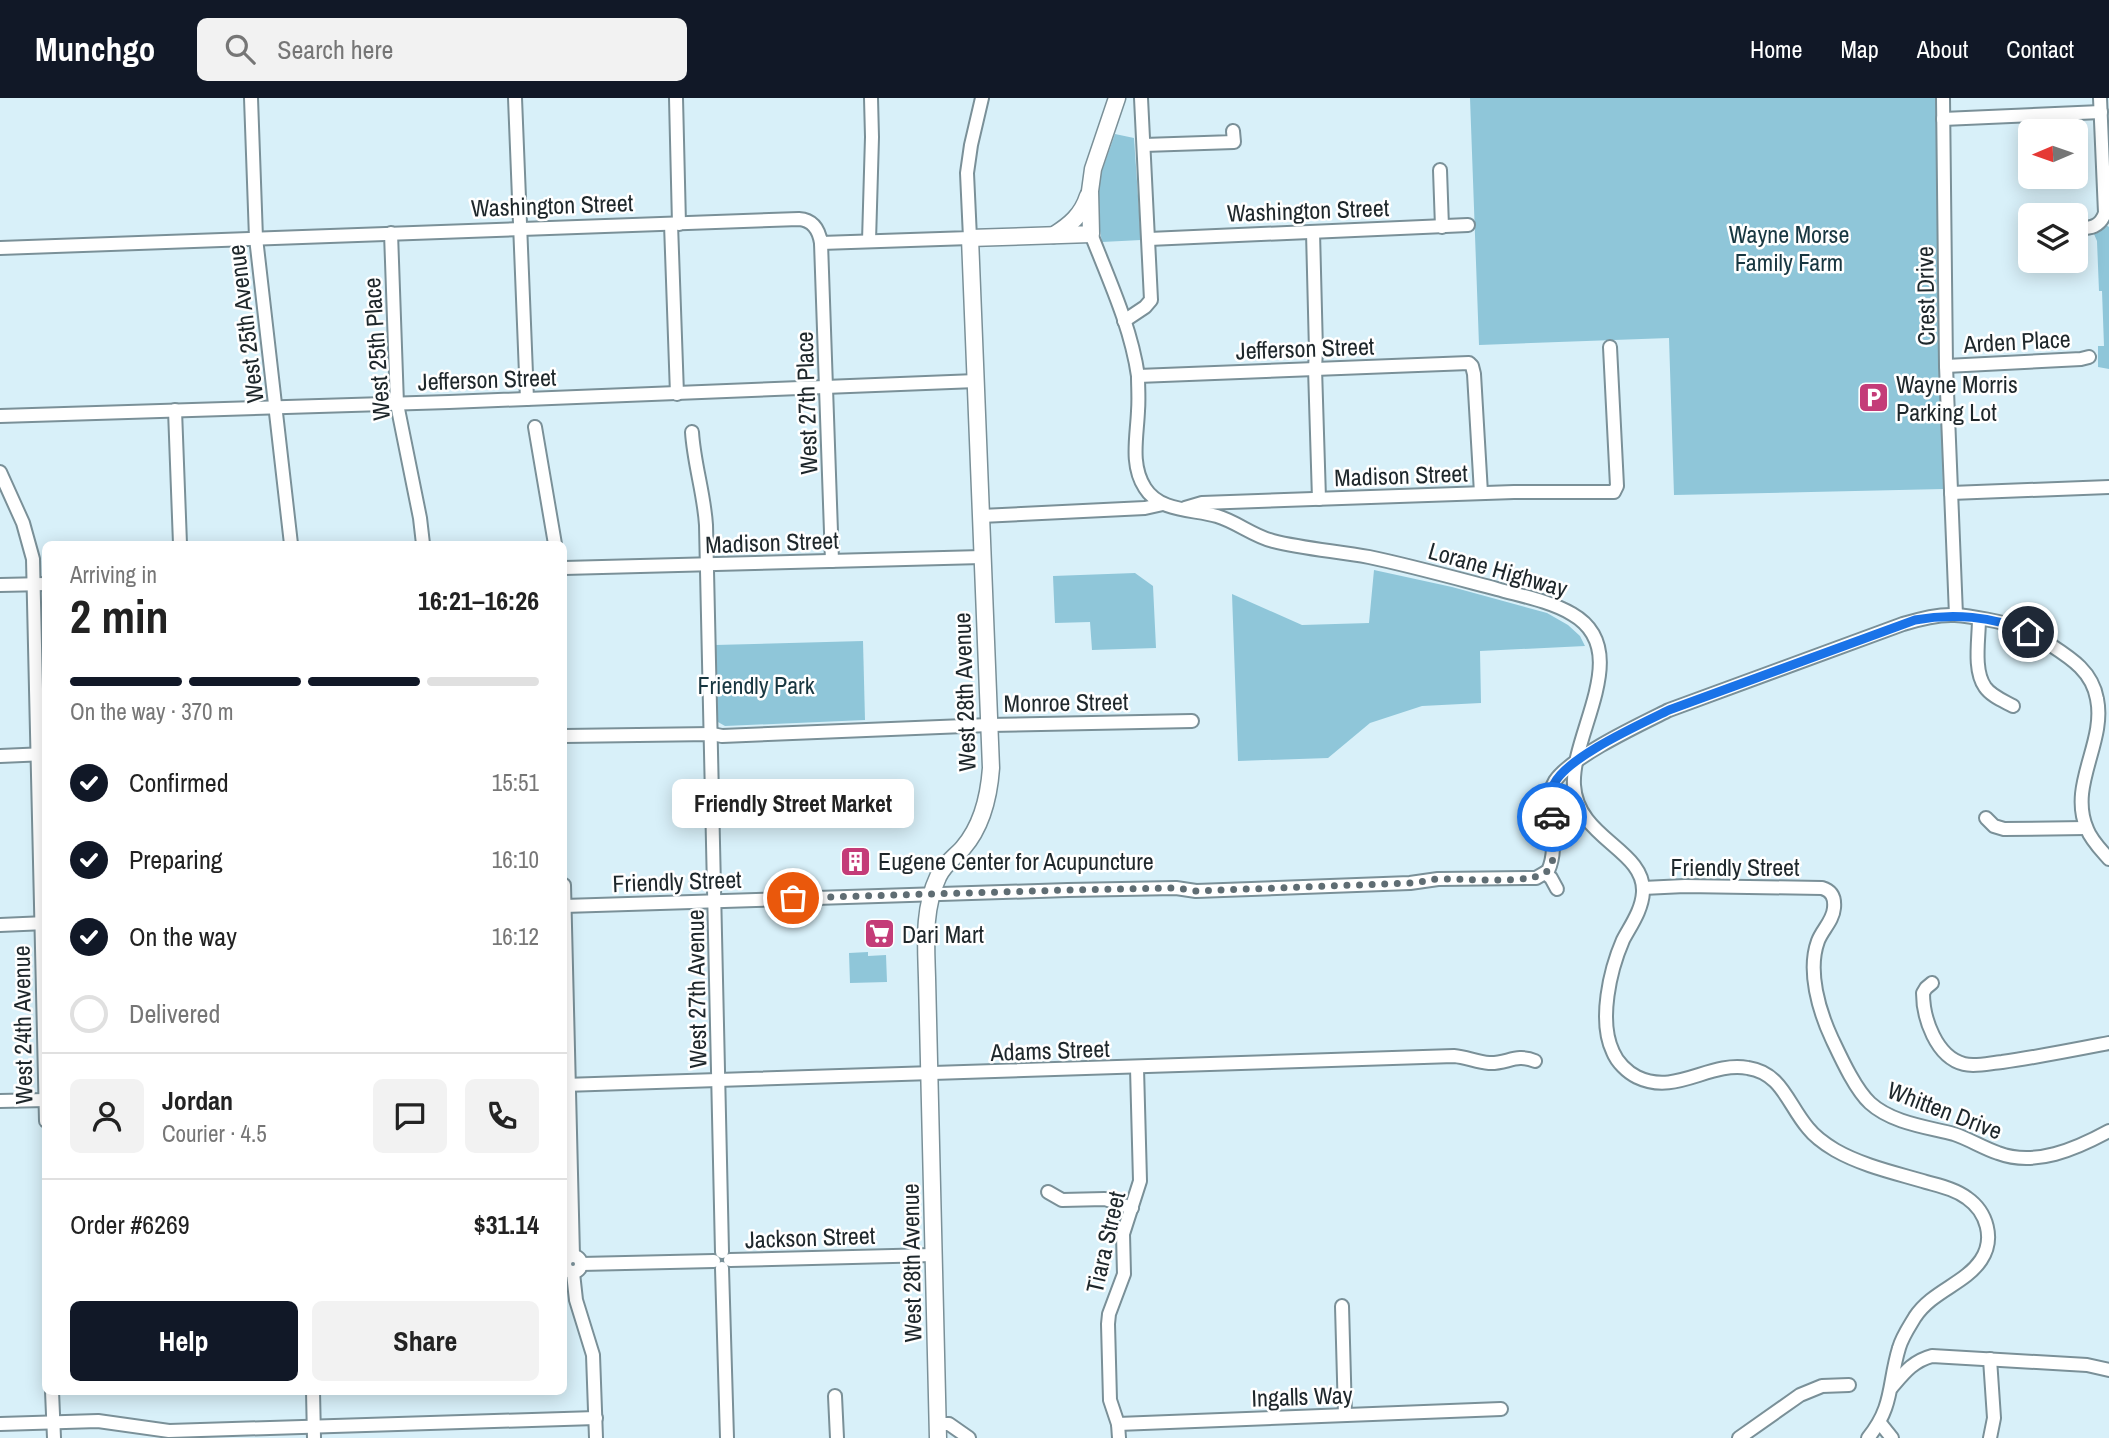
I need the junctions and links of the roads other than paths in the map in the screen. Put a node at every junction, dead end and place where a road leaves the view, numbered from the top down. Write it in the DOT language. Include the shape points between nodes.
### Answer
graph roads {
  1 [pos="251,98"];
  2 [pos="515,98"];
  3 [pos="676,98"];
  4 [pos="871,98"];
  5 [pos="982,98"];
  6 [pos="1117,98"];
  7 [pos="1141,98"];
  8 [pos="1943,98"];
  9 [pos="2101,98"];
  10 [pos="2101,113"];
  11 [pos="1943,119"];
  12 [pos="1233,131"];
  13 [pos="1144,145"];
  14 [pos="2106,150"];
  15 [pos="1440,170"];
  16 [pos="1090,191"];
  17 [pos="675,224"];
  18 [pos="1468,225"];
  19 [pos="1442,227"];
  20 [pos="2088,228"];
  21 [pos="519,229"];
  22 [pos="1313,232"];
  23 [pos="391,233"];
  24 [pos="1091,234"];
  25 [pos="1054,235"];
  26 [pos="999,237"];
  27 [pos="970,238"];
  28 [pos="256,239"];
  29 [pos="1149,239"];
  30 [pos="869,241"];
  31 [pos="821,243"];
  32 [pos="0,248"];
  33 [pos="972,285"];
  34 [pos="1124,321"];
  35 [pos="1610,347"];
  36 [pos="2089,357"];
  37 [pos="1947,366"];
  38 [pos="1315,368"];
  39 [pos="1138,376"];
  40 [pos="976,381"];
  41 [pos="827,387"];
  42 [pos="677,394"];
  43 [pos="527,399"];
  44 [pos="397,404"];
  45 [pos="276,408"];
  46 [pos="175,410"];
  47 [pos="0,416"];
  48 [pos="536,427"];
  49 [pos="692,432"];
  50 [pos="0,472"];
  51 [pos="2109,487"];
  52 [pos="1481,493"];
  53 [pos="1951,493"];
  54 [pos="1320,499"];
  55 [pos="1163,504"];
  56 [pos="1182,509"];
  57 [pos="981,516"];
  58 [pos="180,541"];
  59 [pos="291,541"];
  60 [pos="423,541"];
  61 [pos="555,541"];
  62 [pos="982,556"];
  63 [pos="832,561"];
  64 [pos="706,565"];
  65 [pos="567,568"];
  66 [pos="39,584"];
  67 [pos="0,585"];
  68 [pos="1955,615"];
  69 [pos="1979,619"];
  70 [pos="2013,706"];
  71 [pos="1192,721"];
  72 [pos="989,725"];
  73 [pos="712,734"];
  74 [pos="567,736"];
  75 [pos="2109,737"];
  76 [pos="2095,738"];
  77 [pos="41,754"];
  78 [pos="0,756"];
  79 [pos="1577,760"];
  80 [pos="1986,818"];
  81 [pos="2086,828"];
  82 [pos="42,838"];
  83 [pos="2109,859"];
  84 [pos="1545,873"];
  85 [pos="1643,888"];
  86 [pos="1557,889"];
  87 [pos="1826,889"];
  88 [pos="932,894"];
  89 [pos="715,901"];
  90 [pos="567,906"];
  91 [pos="42,923"];
  92 [pos="0,925"];
  93 [pos="1932,983"];
  94 [pos="2109,1043"];
  95 [pos="1535,1061"];
  96 [pos="1137,1068"];
  97 [pos="929,1075"];
  98 [pos="719,1081"];
  99 [pos="567,1085"];
  100 [pos="42,1100"];
  101 [pos="0,1101"];
  102 [pos="567,1121"];
  103 [pos="2109,1131"];
  104 [pos="1048,1192"];
  105 [pos="1132,1208"];
  106 [pos="933,1255"];
  107 [pos="722,1260"];
  108 [pos="571,1264"];
  109 [pos="1342,1306"];
  110 [pos="1990,1359"];
  111 [pos="2109,1370"];
  112 [pos="1849,1385"];
  113 [pos="1892,1388"];
  114 [pos="52,1395"];
  115 [pos="313,1395"];
  116 [pos="835,1396"];
  117 [pos="1501,1409"];
  118 [pos="1345,1415"];
  119 [pos="596,1418"];
  120 [pos="53,1422"];
  121 [pos="1880,1423"];
  122 [pos="0,1424"];
  123 [pos="1118,1424"];
  124 [pos="938,1431"];
  125 [pos="314,1432"];
  126 [pos="54,1438"];
  127 [pos="596,1438"];
  128 [pos="726,1438"];
  129 [pos="836,1438"];
  130 [pos="969,1438"];
  131 [pos="1119,1438"];
  132 [pos="1739,1438"];
  133 [pos="1868,1438"];
  134 [pos="1892,1438"];
  135 [pos="1990,1438"];
  1 -- 28 [label="street, West 25th Avenue"];
  2 -- 21 [label="street"];
  3 -- 17 [label="street"];
  4 -- 30 [label="street"];
  5 -- 27 [label="street, West 28th Avenue" via="967,173"];
  6 -- 16 [label="main road" via="1095,161"];
  7 -- 13 [label="street"];
  8 -- 11 [label="street, Crest Drive"];
  9 -- 10 [label="street"];
  10 -- 11 [label="street"];
  10 -- 14 [label="street"];
  11 -- 37 [label="street, Crest Drive"];
  12 -- 13 [label="street" via="1234,142"];
  13 -- 29 [label="street"];
  14 -- 20 [label="street" via="2104,217"];
  15 -- 19 [label="street"];
  16 -- 24 [label="main road"];
  16 -- 25 [label="main road" via="1076,218"];
  17 -- 21 [label="street, Washington Street"];
  17 -- 31 [label="street, Washington Street" via="803,219 815,226"];
  17 -- 42 [label="street"];
  18 -- 19 [label="street, Washington Street"];
  19 -- 22 [label="street, Washington Street"];
  21 -- 23 [label="street, Washington Street"];
  21 -- 43 [label="street"];
  22 -- 29 [label="street, Washington Street"];
  22 -- 38 [label="street"];
  23 -- 28 [label="street, Washington Street"];
  23 -- 44 [label="street, West 25th Place"];
  24 -- 25 [label="main road"];
  24 -- 34 [label="street"];
  25 -- 26 [label="main road"];
  26 -- 27 [label="main road"];
  26 -- 33 [label="main road" via="983,253"];
  27 -- 30 [label="street"];
  27 -- 33 [label="main road, West 28th Avenue"];
  28 -- 32 [label="street, Washington Street"];
  28 -- 45 [label="street, West 25th Avenue"];
  29 -- 34 [label="street" via="1151,300"];
  30 -- 31 [label="street"];
  31 -- 41 [label="street, West 27th Place"];
  33 -- 40 [label="main road, West 28th Avenue"];
  34 -- 39 [label="street"];
  35 -- 52 [label="street, Madison Street" via="1616,491"];
  36 -- 37 [label="street, Arden Place"];
  37 -- 53 [label="street, Crest Drive"];
  38 -- 39 [label="street, Jefferson Street"];
  38 -- 52 [label="street, Jefferson Street" via="1472,366"];
  38 -- 54 [label="street"];
  39 -- 55 [label="street" via="1137,471 1148,493"];
  40 -- 41 [label="street, Jefferson Street"];
  40 -- 57 [label="main road, West 28th Avenue"];
  41 -- 42 [label="street, Jefferson Street"];
  41 -- 63 [label="street, West 27th Place"];
  42 -- 43 [label="street, Jefferson Street"];
  43 -- 44 [label="street, Jefferson Street"];
  44 -- 45 [label="street, Jefferson Street"];
  44 -- 60 [label="street, West 25th Place"];
  45 -- 46 [label="street, Jefferson Street"];
  45 -- 59 [label="street, West 25th Avenue"];
  46 -- 47 [label="street, Jefferson Street"];
  46 -- 58 [label="street"];
  48 -- 61 [label="street"];
  49 -- 64 [label="street, West 27th Avenue" via="705,510"];
  50 -- 66 [label="street, West 24th Avenue" via="23,523"];
  51 -- 53 [label="street"];
  52 -- 54 [label="street, Madison Street"];
  53 -- 68 [label="street, Crest Drive"];
  54 -- 56 [label="street, Madison Street" via="1202,503"];
  55 -- 56 [label="street, Lorane Highway"];
  55 -- 57 [label="street"];
  56 -- 79 [label="street, Lorane Highway" via="1221,517 1269,540 1436,573 1532,599 1583,620 1593,631 1600,662"];
  57 -- 62 [label="main road, West 28th Avenue"];
  62 -- 63 [label="street, Madison Street"];
  62 -- 72 [label="main road, West 28th Avenue"];
  63 -- 64 [label="street, Madison Street"];
  64 -- 65 [label="street, Madison Street"];
  64 -- 73 [label="street, West 27th Avenue"];
  66 -- 67 [label="street"];
  66 -- 77 [label="street, West 24th Avenue"];
  68 -- 69 [label="street"];
  68 -- 79 [label="street" via="1915,620 1669,710"];
  69 -- 70 [label="street" via="1982,680 1990,692"];
  69 -- 76 [label="street" via="2028,632 2082,667 2098,701"];
  71 -- 72 [label="street, Monroe Street"];
  72 -- 73 [label="street, Monroe Street"];
  72 -- 88 [label="main road, West 28th Avenue" via="991,768 984,809 970,838 941,872"];
  73 -- 74 [label="street, Monroe Street"];
  73 -- 89 [label="street, West 27th Avenue"];
  75 -- 76 [label="street"];
  76 -- 81 [label="street" via="2082,784"];
  77 -- 78 [label="street"];
  77 -- 82 [label="street, West 24th Avenue"];
  79 -- 84 [label="street" via="1552,788 1553,853"];
  79 -- 85 [label="street, Lorane Highway" via="1574,784 1582,814 1628,858"];
  80 -- 81 [label="street" via="2004,829"];
  81 -- 83 [label="street"];
  84 -- 86 [label="street"];
  84 -- 88 [label="street, Friendly Street" via="1526,880"];
  85 -- 87 [label="street, Friendly Street"];
  85 -- 113 [label="street" via="1619,952 1607,1002 1611,1047 1628,1071 1664,1084 1728,1067 1759,1070 1778,1084 1808,1129 1832,1148 1870,1165 1950,1189 1976,1205 1983,1216 1988,1237 1983,1257 1919,1311 1902,1339"];
  87 -- 103 [label="street, Whitten Drive" via="1833,897 1833,912 1814,958 1822,1014 1831,1038 1872,1104 1895,1117 2021,1158 2050,1156"];
  88 -- 89 [label="street, Friendly Street"];
  88 -- 97 [label="main road, West 28th Avenue" via="926,937"];
  89 -- 90 [label="street, Friendly Street"];
  89 -- 98 [label="street, West 27th Avenue"];
  91 -- 92 [label="street"];
  93 -- 94 [label="street" via="1923,993 1928,1026 1948,1055 1965,1065"];
  95 -- 96 [label="street, Adams Street" via="1522,1057 1487,1063 1454,1056"];
  96 -- 97 [label="street, Adams Street"];
  96 -- 105 [label="street, Tiara Street" via="1140,1175"];
  97 -- 98 [label="street, Adams Street"];
  97 -- 106 [label="main road, West 28th Avenue"];
  98 -- 99 [label="street, Adams Street"];
  98 -- 107 [label="street, West 27th Avenue"];
  100 -- 101 [label="street"];
  102 -- 108 [label="street"];
  104 -- 105 [label="street" via="1062,1200 1105,1199"];
  105 -- 123 [label="street, Tiara Street" via="1123,1236 1124,1274 1109,1318 1110,1400"];
  106 -- 107 [label="street, Jackson Street"];
  106 -- 124 [label="main road, West 28th Avenue"];
  107 -- 108 [label="street, Jackson Street"];
  107 -- 128 [label="street, West 27th Avenue"];
  108 -- 119 [label="street" via="576,1300 593,1355"];
  109 -- 118 [label="street"];
  110 -- 111 [label="street"];
  110 -- 113 [label="street" via="1927,1357 1909,1367"];
  110 -- 135 [label="street" via="1994,1419"];
  112 -- 132 [label="street" via="1822,1386 1800,1395"];
  113 -- 121 [label="street"];
  114 -- 120 [label="street"];
  115 -- 125 [label="street"];
  116 -- 129 [label="street"];
  117 -- 118 [label="street, Ingalls Way"];
  118 -- 123 [label="street, Ingalls Way"];
  119 -- 125 [label="street"];
  119 -- 127 [label="street"];
  120 -- 122 [label="street"];
  120 -- 125 [label="street" via="98,1420 169,1431"];
  120 -- 126 [label="street"];
  121 -- 133 [label="street"];
  121 -- 134 [label="street"];
  123 -- 131 [label="street"];
  124 -- 130 [label="street" via="949,1424"];
}
